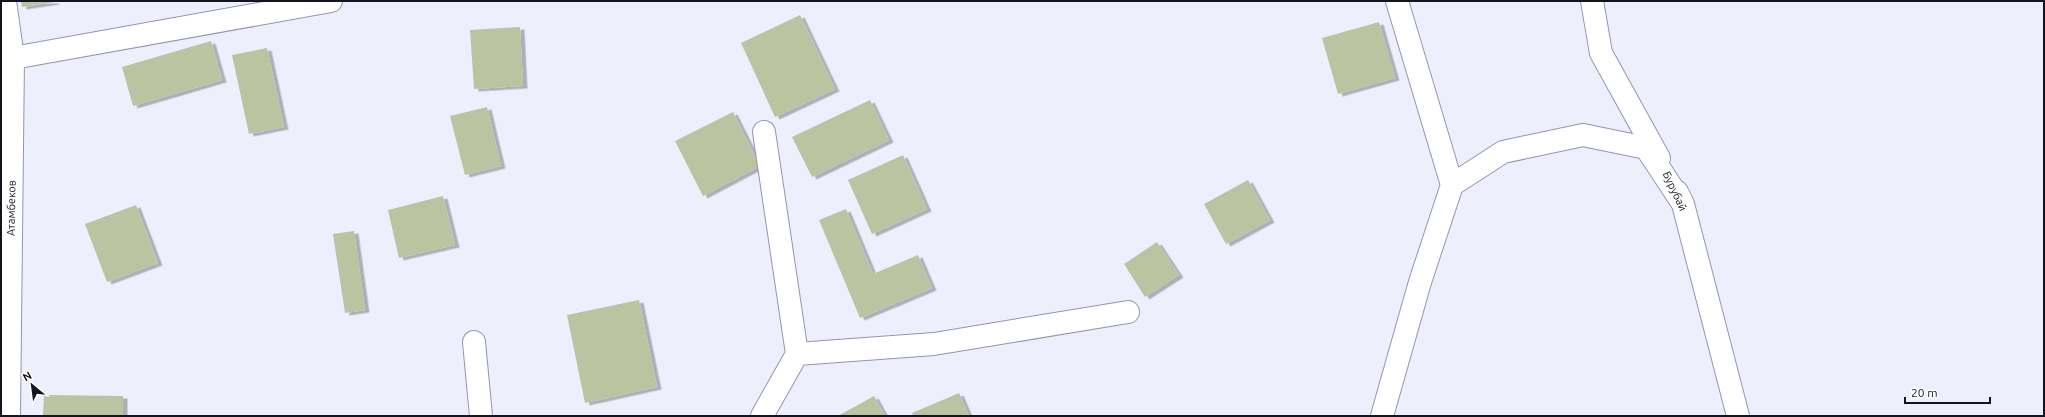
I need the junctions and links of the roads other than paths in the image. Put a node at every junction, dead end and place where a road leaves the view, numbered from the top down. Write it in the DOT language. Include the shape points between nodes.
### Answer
graph roads {
  1 [pos="5,1"];
  2 [pos="331,1"];
  3 [pos="1397,1"];
  4 [pos="1592,1"];
  5 [pos="13,58"];
  6 [pos="764,132"];
  7 [pos="1452,185"];
  8 [pos="1683,204"];
  9 [pos="1128,312"];
  10 [pos="474,342"];
  11 [pos="797,354"];
  12 [pos="9,416"];
  13 [pos="481,416"];
  14 [pos="762,416"];
  15 [pos="1382,416"];
  16 [pos="1738,416"];
  1 -- 5 [label="street, Атамбеков"];
  2 -- 5 [label="street"];
  3 -- 7 [label="street"];
  4 -- 8 [label="street, Бурубай" via="1601,53"];
  5 -- 12 [label="street, Атамбеков"];
  6 -- 11 [label="street"];
  7 -- 8 [label="street" via="1502,152 1584,135 1646,148"];
  7 -- 15 [label="street" via="1420,282"];
  8 -- 16 [label="street, Бурубай"];
  9 -- 11 [label="street" via="934,344"];
  10 -- 13 [label="street"];
  11 -- 14 [label="street"];
}
